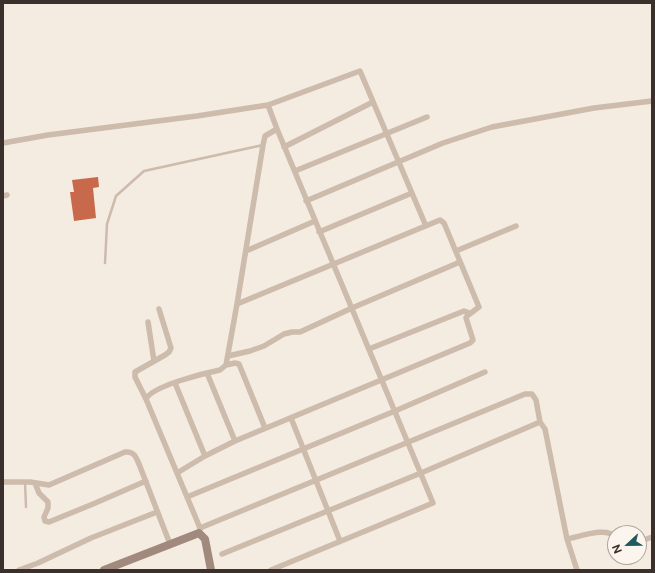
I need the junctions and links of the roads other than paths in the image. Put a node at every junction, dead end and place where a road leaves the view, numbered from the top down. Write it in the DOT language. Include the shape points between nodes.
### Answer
graph roads {
  1 [pos="652,101"];
  2 [pos="373,102"];
  3 [pos="268,105"];
  4 [pos="427,117"];
  5 [pos="277,130"];
  6 [pos="387,133"];
  7 [pos="3,143"];
  8 [pos="263,145"];
  9 [pos="284,147"];
  10 [pos="399,163"];
  11 [pos="295,171"];
  12 [pos="412,194"];
  13 [pos="306,201"];
  14 [pos="315,221"];
  15 [pos="426,226"];
  16 [pos="516,226"];
  17 [pos="319,232"];
  18 [pos="246,251"];
  19 [pos="456,251"];
  20 [pos="460,262"];
  21 [pos="104,264"];
  22 [pos="333,264"];
  23 [pos="237,304"];
  24 [pos="352,308"];
  25 [pos="160,310"];
  26 [pos="470,313"];
  27 [pos="148,322"];
  28 [pos="369,349"];
  29 [pos="228,356"];
  30 [pos="154,361"];
  31 [pos="226,365"];
  32 [pos="485,372"];
  33 [pos="207,373"];
  34 [pos="382,381"];
  35 [pos="175,382"];
  36 [pos="146,400"];
  37 [pos="395,411"];
  38 [pos="291,418"];
  39 [pos="540,422"];
  40 [pos="265,428"];
  41 [pos="235,442"];
  42 [pos="407,442"];
  43 [pos="303,448"];
  44 [pos="205,456"];
  45 [pos="177,473"];
  46 [pos="421,473"];
  47 [pos="316,480"];
  48 [pos="146,481"];
  49 [pos="3,482"];
  50 [pos="25,482"];
  51 [pos="35,483"];
  52 [pos="187,497"];
  53 [pos="26,506"];
  54 [pos="328,510"];
  55 [pos="157,512"];
  56 [pos="199,531"];
  57 [pos="607,532"];
  58 [pos="567,539"];
  59 [pos="340,541"];
  60 [pos="170,544"];
  61 [pos="222,554"];
  62 [pos="19,570"];
  63 [pos="104,570"];
  64 [pos="211,570"];
  65 [pos="271,570"];
  66 [pos="577,570"];
  1 -- 10 [label="street" via="594,108 492,127"];
  2 -- 3 [label="street" via="360,71"];
  2 -- 6 [label="street"];
  2 -- 9 [label="street"];
  3 -- 5 [label="street"];
  3 -- 7 [label="street"];
  4 -- 6 [label="street"];
  5 -- 8 [label="street" via="265,136"];
  5 -- 9 [label="street"];
  6 -- 10 [label="street"];
  6 -- 11 [label="street"];
  8 -- 18 [label="street"];
  8 -- 21 [label="lane" via="144,171 116,196 107,224"];
  9 -- 11 [label="street"];
  10 -- 12 [label="street"];
  10 -- 13 [label="street"];
  11 -- 13 [label="street"];
  12 -- 15 [label="street"];
  12 -- 17 [label="street"];
  13 -- 14 [label="street"];
  14 -- 17 [label="street"];
  14 -- 18 [label="street"];
  15 -- 19 [label="street" via="442,221"];
  15 -- 22 [label="street"];
  16 -- 19 [label="street"];
  17 -- 22 [label="street"];
  18 -- 23 [label="street"];
  19 -- 20 [label="street"];
  20 -- 24 [label="street"];
  20 -- 26 [label="street" via="478,304 478,308"];
  22 -- 23 [label="street"];
  22 -- 24 [label="street"];
  23 -- 29 [label="street"];
  24 -- 28 [label="street"];
  24 -- 29 [label="street" via="300,332 284,334 264,346"];
  25 -- 30 [label="street" via="171,348"];
  26 -- 28 [label="street" via="464,311"];
  26 -- 34 [label="street" via="466,322 472,342"];
  27 -- 30 [label="street"];
  28 -- 34 [label="street"];
  29 -- 31 [label="street"];
  30 -- 36 [label="street" via="134,374"];
  31 -- 33 [label="street" via="220,370"];
  31 -- 40 [label="street" via="239,364"];
  32 -- 37 [label="street"];
  33 -- 35 [label="street"];
  33 -- 41 [label="street"];
  34 -- 37 [label="street"];
  34 -- 38 [label="street"];
  35 -- 36 [label="street" via="150,393"];
  35 -- 44 [label="street"];
  36 -- 45 [label="street"];
  37 -- 42 [label="street"];
  37 -- 43 [label="street"];
  38 -- 40 [label="street"];
  38 -- 43 [label="street"];
  39 -- 42 [label="street" via="536,400 532,394 525,394"];
  39 -- 46 [label="street"];
  39 -- 58 [label="street" via="545,429"];
  40 -- 41 [label="street"];
  41 -- 44 [label="street"];
  42 -- 46 [label="street"];
  42 -- 47 [label="street"];
  43 -- 47 [label="street"];
  43 -- 52 [label="street"];
  44 -- 45 [label="street"];
  45 -- 52 [label="street"];
  46 -- 54 [label="street"];
  46 -- 59 [label="street" via="432,504"];
  47 -- 54 [label="street"];
  47 -- 56 [label="street"];
  48 -- 51 [label="street" via="135,456 124,452 49,485"];
  48 -- 51 [label="street" via="48,522 44,517 48,502 39,493"];
  48 -- 55 [label="street"];
  49 -- 50 [label="street"];
  50 -- 51 [label="street"];
  50 -- 53 [label="lane"];
  52 -- 56 [label="street"];
  54 -- 59 [label="street"];
  54 -- 61 [label="street"];
  55 -- 60 [label="street"];
  55 -- 62 [label="street"];
  56 -- 60 [label="street"];
  56 -- 64 [label="street" via="205,539"];
  57 -- 58 [label="street"];
  58 -- 66 [label="street"];
  59 -- 65 [label="street"];
  60 -- 63 [label="street"];
}
